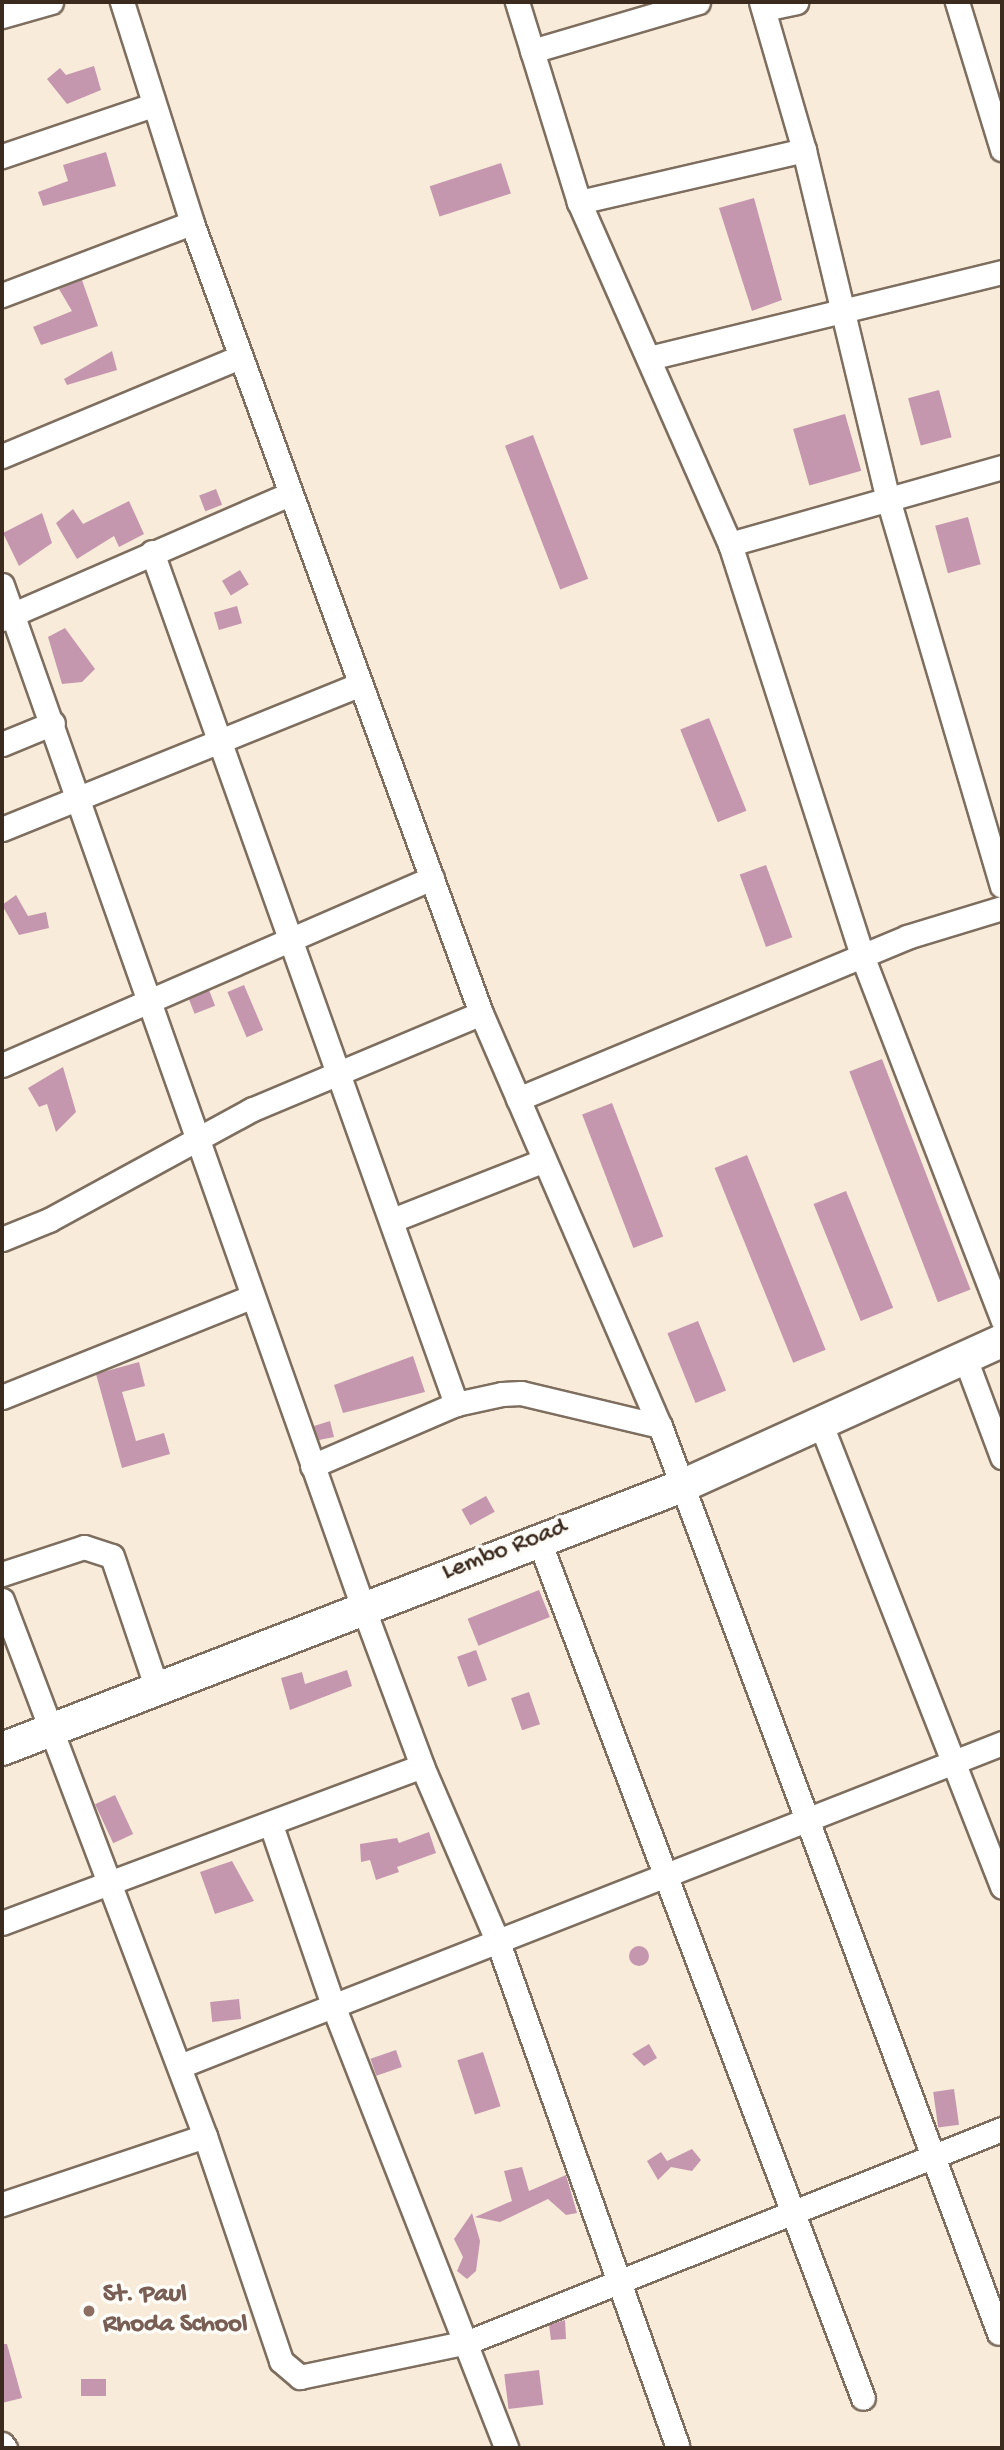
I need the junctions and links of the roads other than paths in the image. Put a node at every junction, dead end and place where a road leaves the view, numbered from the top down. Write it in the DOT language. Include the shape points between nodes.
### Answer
graph roads {
  1 [pos="51,2"];
  2 [pos="122,2"];
  3 [pos="517,2"];
  4 [pos="698,2"];
  5 [pos="796,2"];
  6 [pos="957,2"];
  7 [pos="763,6"];
  8 [pos="2,16"];
  9 [pos="532,51"];
  10 [pos="150,106"];
  11 [pos="1002,149"];
  12 [pos="804,150"];
  13 [pos="2,156"];
  14 [pos="579,202"];
  15 [pos="192,223"];
  16 [pos="1002,272"];
  17 [pos="2,296"];
  18 [pos="845,312"];
  19 [pos="240,357"];
  20 [pos="649,358"];
  21 [pos="2,456"];
  22 [pos="1002,467"];
  23 [pos="289,494"];
  24 [pos="888,499"];
  25 [pos="730,544"];
  26 [pos="152,552"];
  27 [pos="2,585"];
  28 [pos="7,617"];
  29 [pos="359,685"];
  30 [pos="53,723"];
  31 [pos="217,739"];
  32 [pos="2,744"];
  33 [pos="79,797"];
  34 [pos="2,829"];
  35 [pos="432,878"];
  36 [pos="1002,886"];
  37 [pos="1002,908"];
  38 [pos="288,939"];
  39 [pos="863,958"];
  40 [pos="150,996"];
  41 [pos="481,1013"];
  42 [pos="2,1065"];
  43 [pos="336,1075"];
  44 [pos="518,1099"];
  45 [pos="201,1141"];
  46 [pos="542,1161"];
  47 [pos="395,1219"];
  48 [pos="2,1239"];
  49 [pos="251,1297"];
  50 [pos="1002,1319"];
  51 [pos="1002,1342"];
  52 [pos="965,1358"];
  53 [pos="2,1397"];
  54 [pos="456,1404"];
  55 [pos="820,1422"];
  56 [pos="660,1426"];
  57 [pos="1002,1457"];
  58 [pos="312,1466"];
  59 [pos="682,1486"];
  60 [pos="538,1538"];
  61 [pos="2,1574"];
  62 [pos="2,1600"];
  63 [pos="363,1607"];
  64 [pos="156,1686"];
  65 [pos="51,1730"];
  66 [pos="1002,1743"];
  67 [pos="2,1749"];
  68 [pos="956,1763"];
  69 [pos="422,1766"];
  70 [pos="811,1818"];
  71 [pos="271,1825"];
  72 [pos="664,1879"];
  73 [pos="110,1886"];
  74 [pos="1002,1887"];
  75 [pos="2,1923"];
  76 [pos="499,1945"];
  77 [pos="334,2008"];
  78 [pos="180,2066"];
  79 [pos="1002,2129"];
  80 [pos="205,2136"];
  81 [pos="934,2155"];
  82 [pos="2,2204"];
  83 [pos="794,2210"];
  84 [pos="619,2283"];
  85 [pos="999,2333"];
  86 [pos="468,2343"];
  87 [pos="863,2398"];
  88 [pos="2,2444"];
  89 [pos="677,2445"];
  90 [pos="5,2448"];
  91 [pos="506,2448"];
  1 -- 8 [label="street"];
  2 -- 10 [label="street"];
  3 -- 9 [label="street"];
  4 -- 9 [label="street"];
  5 -- 7 [label="street"];
  6 -- 11 [label="street"];
  7 -- 12 [label="street"];
  9 -- 14 [label="street"];
  10 -- 13 [label="street"];
  10 -- 15 [label="street"];
  12 -- 14 [label="street"];
  12 -- 18 [label="street"];
  14 -- 20 [label="street"];
  15 -- 17 [label="street"];
  15 -- 19 [label="street"];
  16 -- 18 [label="street"];
  18 -- 20 [label="street"];
  18 -- 24 [label="street"];
  19 -- 21 [label="street"];
  19 -- 23 [label="street"];
  20 -- 25 [label="street"];
  22 -- 24 [label="street"];
  23 -- 26 [label="street"];
  23 -- 29 [label="street"];
  24 -- 25 [label="street"];
  24 -- 36 [label="street"];
  25 -- 39 [label="street"];
  26 -- 28 [label="street"];
  26 -- 31 [label="street"];
  27 -- 28 [label="street"];
  28 -- 30 [label="street"];
  29 -- 31 [label="street"];
  29 -- 35 [label="street"];
  30 -- 32 [label="street"];
  30 -- 33 [label="street"];
  31 -- 33 [label="street"];
  31 -- 38 [label="street"];
  33 -- 34 [label="street"];
  33 -- 40 [label="street"];
  35 -- 38 [label="street"];
  35 -- 41 [label="street"];
  37 -- 39 [label="street"];
  38 -- 40 [label="street"];
  38 -- 43 [label="street"];
  39 -- 44 [label="street"];
  39 -- 50 [label="street"];
  40 -- 42 [label="street"];
  40 -- 45 [label="street"];
  41 -- 43 [label="street"];
  41 -- 44 [label="street"];
  43 -- 45 [label="street" via="253,1109"];
  43 -- 47 [label="street"];
  44 -- 46 [label="street"];
  45 -- 48 [label="street"];
  45 -- 49 [label="street"];
  46 -- 47 [label="street"];
  46 -- 56 [label="street"];
  47 -- 54 [label="street"];
  49 -- 53 [label="street"];
  49 -- 58 [label="street"];
  51 -- 52 [label="street, Lembo Road"];
  52 -- 55 [label="street, Lembo Road"];
  52 -- 57 [label="street"];
  54 -- 56 [label="street" via="521,1393"];
  54 -- 58 [label="street"];
  55 -- 59 [label="street, Lembo Road"];
  55 -- 68 [label="street"];
  56 -- 59 [label="street"];
  58 -- 63 [label="street"];
  59 -- 60 [label="street, Lembo Road"];
  59 -- 70 [label="street"];
  60 -- 63 [label="street, Lembo Road"];
  60 -- 72 [label="street"];
  61 -- 64 [label="street" via="84,1547 112,1556"];
  62 -- 65 [label="street"];
  63 -- 64 [label="street, Lembo Road"];
  63 -- 69 [label="street"];
  64 -- 65 [label="street, Lembo Road"];
  65 -- 67 [label="street, Lembo Road"];
  65 -- 73 [label="street"];
  66 -- 68 [label="street"];
  68 -- 70 [label="street"];
  68 -- 74 [label="street"];
  69 -- 71 [label="street"];
  69 -- 76 [label="street"];
  70 -- 72 [label="street"];
  70 -- 81 [label="street"];
  71 -- 73 [label="street"];
  71 -- 77 [label="street"];
  72 -- 76 [label="street"];
  72 -- 83 [label="street"];
  73 -- 75 [label="street"];
  73 -- 78 [label="street"];
  76 -- 77 [label="street"];
  76 -- 84 [label="street"];
  77 -- 78 [label="street"];
  77 -- 86 [label="street"];
  78 -- 80 [label="street"];
  79 -- 81 [label="street"];
  80 -- 82 [label="street"];
  80 -- 86 [label="street" via="281,2361 300,2377"];
  81 -- 83 [label="street"];
  81 -- 85 [label="street"];
  83 -- 84 [label="street"];
  83 -- 87 [label="street"];
  84 -- 86 [label="street"];
  84 -- 89 [label="street"];
  86 -- 91 [label="street"];
  88 -- 90 [label="street"];
}
